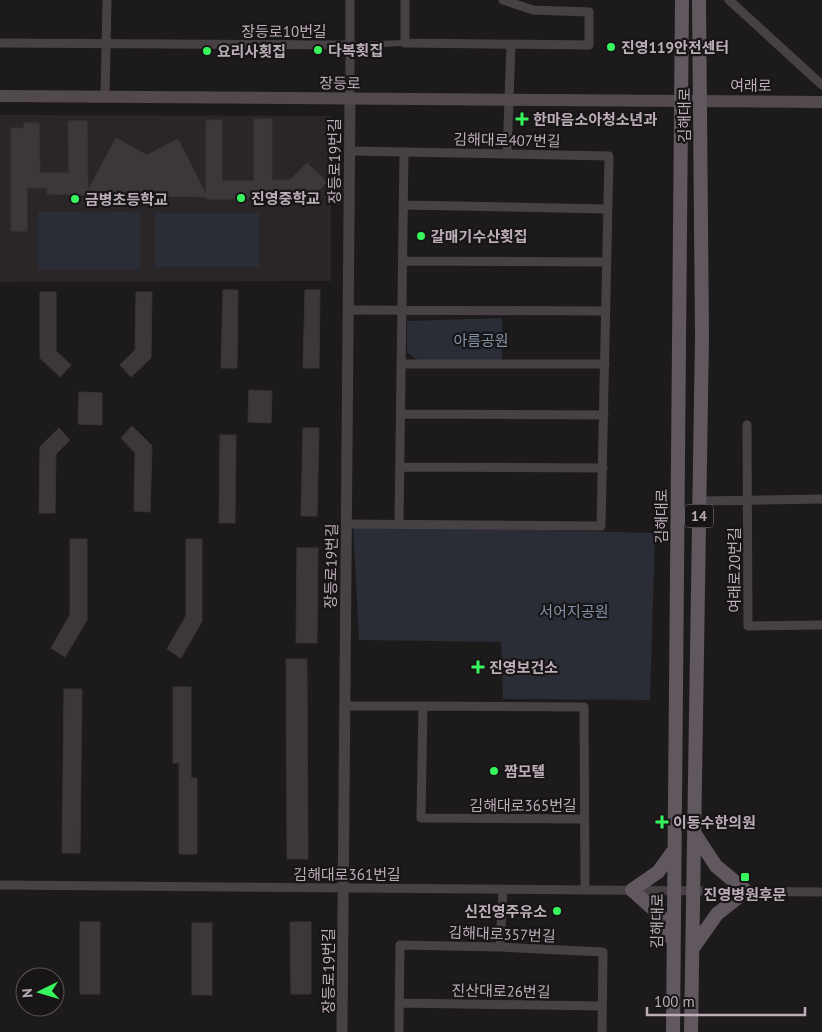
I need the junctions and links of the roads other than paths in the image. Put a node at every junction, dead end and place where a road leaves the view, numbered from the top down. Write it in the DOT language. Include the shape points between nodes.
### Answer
graph roads {
  1 [pos="108,0"];
  2 [pos="350,0"];
  3 [pos="406,0"];
  4 [pos="503,0"];
  5 [pos="682,0"];
  6 [pos="699,0"];
  7 [pos="729,0"];
  8 [pos="0,43"];
  9 [pos="106,43"];
  10 [pos="404,44"];
  11 [pos="350,45"];
  12 [pos="511,45"];
  13 [pos="822,85"];
  14 [pos="0,96"];
  15 [pos="105,97"];
  16 [pos="350,99"];
  17 [pos="508,101"];
  18 [pos="680,102"];
  19 [pos="700,102"];
  20 [pos="822,102"];
  21 [pos="350,151"];
  22 [pos="404,152"];
  23 [pos="507,154"];
  24 [pos="404,205"];
  25 [pos="608,209"];
  26 [pos="403,261"];
  27 [pos="607,262"];
  28 [pos="348,310"];
  29 [pos="402,310"];
  30 [pos="606,310"];
  31 [pos="401,364"];
  32 [pos="605,364"];
  33 [pos="400,414"];
  34 [pos="604,414"];
  35 [pos="747,425"];
  36 [pos="400,467"];
  37 [pos="602,468"];
  38 [pos="822,499"];
  39 [pos="700,500"];
  40 [pos="747,500"];
  41 [pos="346,524"];
  42 [pos="399,524"];
  43 [pos="822,626"];
  44 [pos="345,706"];
  45 [pos="423,706"];
  46 [pos="584,819"];
  47 [pos="694,832"];
  48 [pos="674,850"];
  49 [pos="0,885"];
  50 [pos="343,888"];
  51 [pos="502,889"];
  52 [pos="585,889"];
  53 [pos="632,890"];
  54 [pos="674,890"];
  55 [pos="695,890"];
  56 [pos="746,891"];
  57 [pos="822,892"];
  58 [pos="673,942"];
  59 [pos="500,946"];
  60 [pos="693,948"];
  61 [pos="399,1003"];
  62 [pos="602,1006"];
  63 [pos="342,1032"];
  64 [pos="399,1032"];
  65 [pos="602,1032"];
  66 [pos="673,1032"];
  67 [pos="691,1032"];
  1 -- 9 [label="street"];
  2 -- 11 [label="street"];
  3 -- 10 [label="street"];
  4 -- 12 [label="street, 장등로10번길" via="533,10 589,12 589,45"];
  5 -- 18 [label="main road, 김해대로 / 14"];
  6 -- 19 [label="main road, 김해대로 / 14"];
  7 -- 13 [label="street"];
  8 -- 9 [label="street, 장등로10번길"];
  9 -- 11 [label="street, 장등로10번길"];
  9 -- 15 [label="street"];
  10 -- 11 [label="street, 장등로10번길"];
  10 -- 12 [label="street, 장등로10번길"];
  11 -- 16 [label="street"];
  12 -- 17 [label="street"];
  14 -- 15 [label="main road, 장등로"];
  15 -- 16 [label="main road, 장등로"];
  16 -- 17 [label="main road, 장등로"];
  16 -- 21 [label="street, 장등로19번길"];
  17 -- 18 [label="main road, 장등로"];
  17 -- 23 [label="street"];
  18 -- 19 [label="main road, 여래로"];
  18 -- 48 [label="main road, 김해대로 / 14"];
  19 -- 20 [label="main road, 여래로"];
  19 -- 39 [label="main road, 김해대로 / 14"];
  21 -- 22 [label="street, 김해대로407번길"];
  21 -- 28 [label="street, 장등로19번길"];
  22 -- 23 [label="street, 김해대로407번길"];
  22 -- 24 [label="street"];
  23 -- 25 [label="street, 김해대로407번길" via="609,156"];
  24 -- 25 [label="street"];
  24 -- 26 [label="street"];
  25 -- 27 [label="street, 김해대로407번길"];
  26 -- 27 [label="street"];
  26 -- 29 [label="street"];
  27 -- 30 [label="street, 김해대로407번길"];
  28 -- 29 [label="street"];
  28 -- 41 [label="street, 장등로19번길"];
  29 -- 30 [label="street"];
  29 -- 31 [label="street"];
  30 -- 32 [label="street, 김해대로407번길"];
  31 -- 32 [label="street"];
  31 -- 33 [label="street"];
  32 -- 34 [label="street, 김해대로407번길"];
  33 -- 34 [label="street"];
  33 -- 36 [label="street"];
  34 -- 37 [label="street, 김해대로407번길"];
  35 -- 40 [label="street"];
  36 -- 37 [label="street"];
  36 -- 42 [label="street"];
  37 -- 42 [label="street, 김해대로407번길" via="601,526"];
  38 -- 40 [label="street"];
  39 -- 40 [label="street"];
  39 -- 47 [label="main road, 김해대로 / 14"];
  40 -- 43 [label="street, 여래로20번길" via="748,626"];
  41 -- 42 [label="street, 김해대로407번길"];
  41 -- 44 [label="street, 장등로19번길"];
  44 -- 45 [label="street, 김해대로365번길"];
  44 -- 50 [label="street, 장등로19번길"];
  45 -- 46 [label="street, 김해대로365번길" via="584,707"];
  45 -- 46 [label="street, 김해대로365번길" via="421,818"];
  46 -- 52 [label="street"];
  47 -- 55 [label="main road, 김해대로 / 14"];
  47 -- 56 [label="main road" via="716,866"];
  48 -- 53 [label="main road" via="658,872"];
  48 -- 54 [label="main road, 김해대로 / 14"];
  49 -- 50 [label="street, 김해대로361번길"];
  50 -- 51 [label="street, 김해대로361번길"];
  50 -- 63 [label="street, 장등로19번길"];
  51 -- 52 [label="street, 김해대로361번길"];
  51 -- 59 [label="street"];
  52 -- 53 [label="street, 김해대로361번길"];
  53 -- 54 [label="street, 김해대로361번길"];
  53 -- 58 [label="main road" via="660,916"];
  54 -- 55 [label="street, 김해대로361번길"];
  54 -- 58 [label="main road, 김해대로 / 14"];
  55 -- 56 [label="street"];
  55 -- 60 [label="main road, 김해대로 / 14"];
  56 -- 57 [label="street"];
  56 -- 60 [label="main road" via="717,914"];
  58 -- 66 [label="main road, 김해대로 / 14"];
  59 -- 61 [label="street, 김해대로357번길" via="400,945"];
  59 -- 62 [label="street, 김해대로357번길" via="603,952"];
  60 -- 67 [label="main road, 김해대로 / 14"];
  61 -- 62 [label="street, 진산대로26번길"];
  61 -- 64 [label="street"];
  62 -- 65 [label="street"];
}
